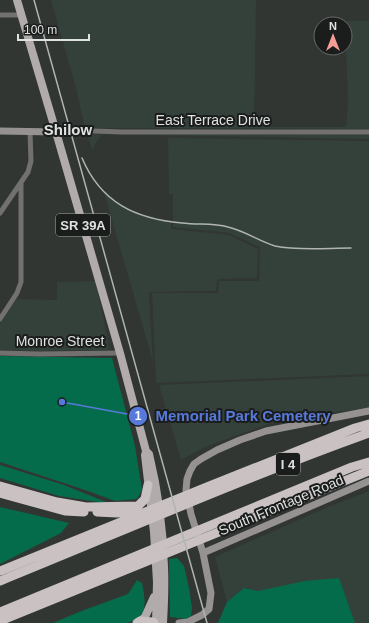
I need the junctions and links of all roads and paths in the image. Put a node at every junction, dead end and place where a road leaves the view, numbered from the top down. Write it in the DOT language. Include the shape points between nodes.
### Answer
graph roads {
  1 [pos="17,0"];
  2 [pos="0,15"];
  3 [pos="21,15"];
  4 [pos="0,132"];
  5 [pos="30,132"];
  6 [pos="56,132"];
  7 [pos="369,132"];
  8 [pos="20,183"];
  9 [pos="0,213"];
  10 [pos="0,319"];
  11 [pos="0,353"];
  12 [pos="120,353"];
  13 [pos="369,411"];
  14 [pos="369,424"];
  15 [pos="369,433"];
  16 [pos="146,451"];
  17 [pos="369,462"];
  18 [pos="369,471"];
  19 [pos="369,481"];
  20 [pos="148,485"];
  21 [pos="0,486"];
  22 [pos="207,491"];
  23 [pos="0,493"];
  24 [pos="155,505"];
  25 [pos="138,506"];
  26 [pos="220,526"];
  27 [pos="116,528"];
  28 [pos="203,553"];
  29 [pos="126,565"];
  30 [pos="0,571"];
  31 [pos="0,580"];
  32 [pos="158,586"];
  33 [pos="27,610"];
  34 [pos="0,612"];
  35 [pos="0,621"];
  36 [pos="138,622"];
  37 [pos="11,623"];
  38 [pos="155,623"];
  39 [pos="163,623"];
  40 [pos="179,623"];
  1 -- 3 [label="main road, SR 39A"];
  2 -- 3 [label="street"];
  3 -- 6 [label="main road, SR 39A"];
  4 -- 5 [label="street"];
  5 -- 6 [label="street"];
  5 -- 8 [label="street" via="31,161 28,172"];
  6 -- 7 [label="street, East Terrace Drive"];
  6 -- 12 [label="main road, SR 39A"];
  8 -- 9 [label="street"];
  8 -- 10 [label="street" via="21,282"];
  11 -- 12 [label="street, Monroe Street"];
  12 -- 16 [label="main road, SR 39A"];
  13 -- 28 [label="street" via="266,431 201,458 190,471 186,490"];
  14 -- 22 [label="highway"];
  15 -- 22 [label="highway, I 4"];
  16 -- 20 [label="main road, SR 39A"];
  16 -- 24 [label="main road, SR 39A" via="153,468"];
  17 -- 26 [label="highway, I 4" via="352,467"];
  18 -- 26 [label="highway"];
  19 -- 28 [label="street, South Frontage Road"];
  20 -- 24 [label="main road, SR 39A"];
  20 -- 25 [label="highway" via="145,499"];
  21 -- 25 [label="highway" via="86,508"];
  22 -- 27 [label="highway"];
  23 -- 24 [label="highway" via="65,511 117,514"];
  24 -- 25 [label="highway"];
  24 -- 32 [label="main road, SR 39A"];
  24 -- 39 [label="main road, SR 39A" via="162,536"];
  26 -- 29 [label="highway, I 4"];
  27 -- 30 [label="highway"];
  27 -- 31 [label="highway"];
  28 -- 40 [label="street" via="211,593 208,608 202,615 188,622"];
  29 -- 33 [label="highway"];
  29 -- 34 [label="highway, I 4"];
  32 -- 36 [label="main road" via="151,606"];
  32 -- 38 [label="main road, SR 39A"];
  33 -- 35 [label="highway"];
  33 -- 37 [label="highway"];
  36 -- 38 [label="highway"];
}
